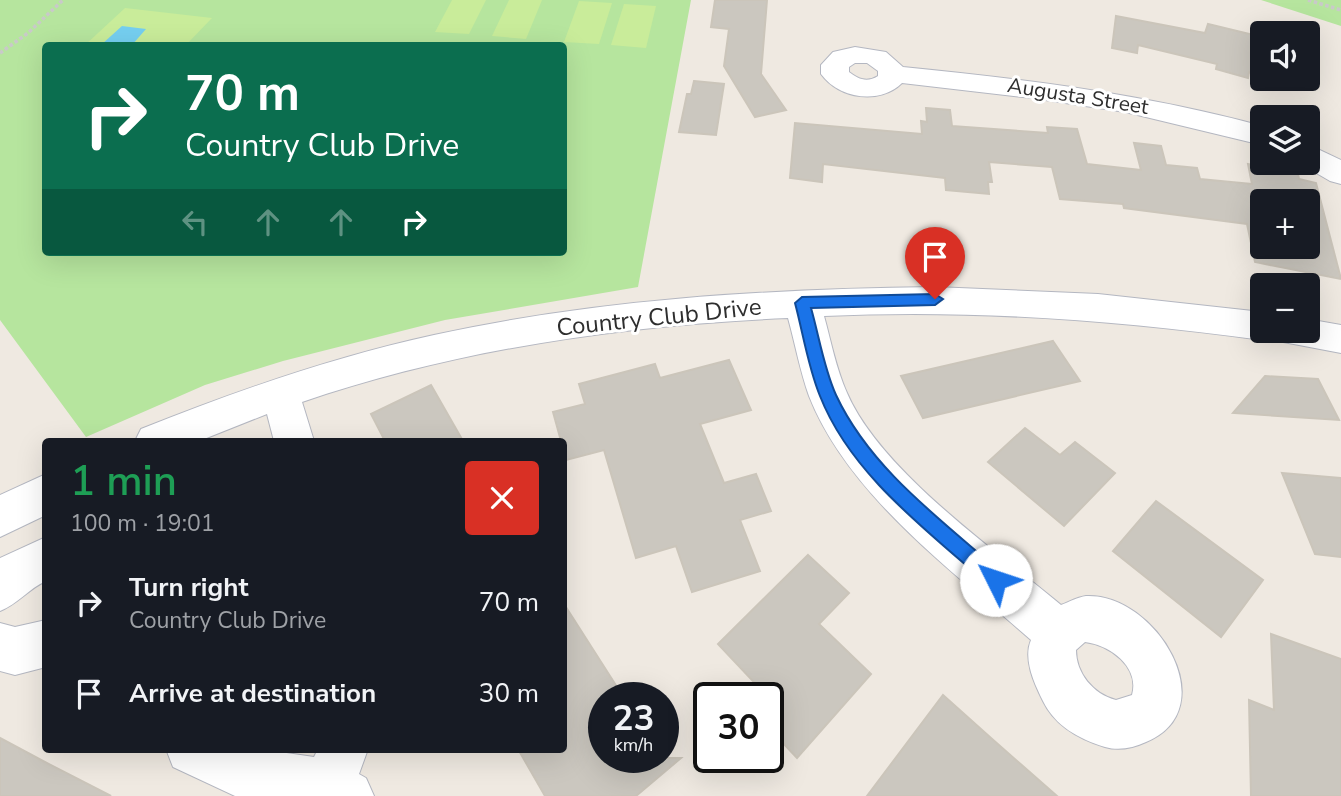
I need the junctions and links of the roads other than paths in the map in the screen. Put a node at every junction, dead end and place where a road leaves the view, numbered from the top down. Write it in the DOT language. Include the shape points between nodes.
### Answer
graph roads {
  1 [pos="892,74"];
  2 [pos="1250,133"];
  3 [pos="1320,162"];
  4 [pos="1341,174"];
  5 [pos="802,303"];
  6 [pos="1250,324"];
  7 [pos="1320,336"];
  8 [pos="1341,339"];
  9 [pos="280,393"];
  10 [pos="163,438"];
  11 [pos="293,438"];
  12 [pos="42,495"];
  13 [pos="0,517"];
  14 [pos="42,560"];
  15 [pos="0,589"];
  16 [pos="1058,634"];
  17 [pos="42,644"];
  18 [pos="0,647"];
  19 [pos="199,753"];
  20 [pos="340,777"];
  1 -- 2 [label="street, Augusta Street" via="1101,98"];
  3 -- 4 [label="street"];
  5 -- 6 [label="street, Country Club Drive" via="1039,302"];
  5 -- 9 [label="street, Country Club Drive" via="685,311 492,338 404,356"];
  5 -- 16 [label="street" via="828,395 866,459 915,509"];
  7 -- 8 [label="street"];
  9 -- 10 [label="street, Country Club Drive"];
  9 -- 11 [label="street"];
  12 -- 13 [label="street"];
  14 -- 15 [label="street" via="18,572"];
  17 -- 18 [label="street" via="15,651"];
  19 -- 20 [label="street" via="239,772"];
}
